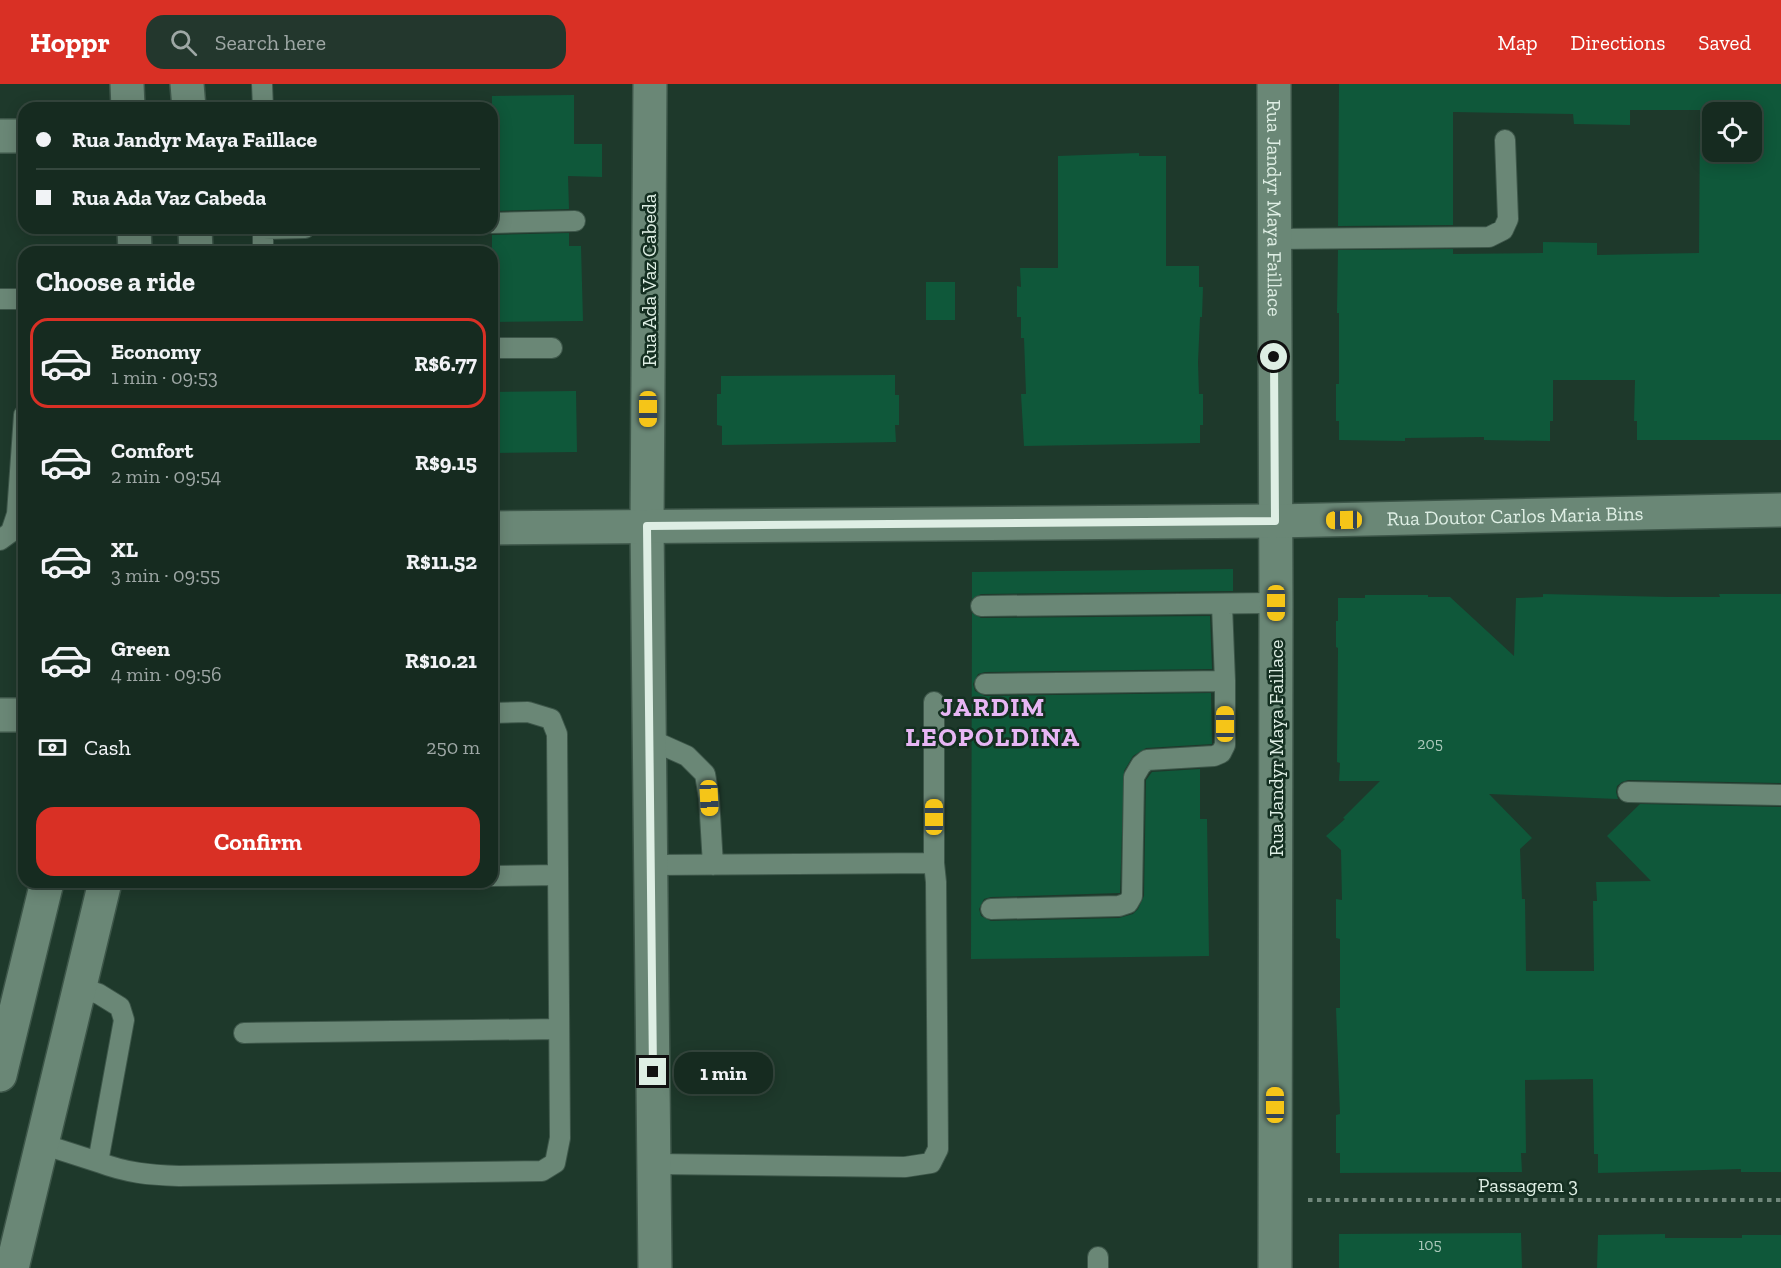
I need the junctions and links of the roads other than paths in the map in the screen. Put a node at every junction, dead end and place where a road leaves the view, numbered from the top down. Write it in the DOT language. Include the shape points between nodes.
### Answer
graph roads {
  1 [pos="127,84"];
  2 [pos="188,84"];
  3 [pos="262,84"];
  4 [pos="650,84"];
  5 [pos="1274,84"];
  6 [pos="128,102"];
  7 [pos="189,102"];
  8 [pos="263,102"];
  9 [pos="0,136"];
  10 [pos="18,136"];
  11 [pos="1505,140"];
  12 [pos="575,221"];
  13 [pos="498,223"];
  14 [pos="1274,239"];
  15 [pos="0,299"];
  16 [pos="18,299"];
  17 [pos="498,348"];
  18 [pos="552,348"];
  19 [pos="18,500"];
  20 [pos="1781,510"];
  21 [pos="1275,521"];
  22 [pos="647,526"];
  23 [pos="498,528"];
  24 [pos="0,540"];
  25 [pos="1276,603"];
  26 [pos="1222,605"];
  27 [pos="981,606"];
  28 [pos="1225,681"];
  29 [pos="985,684"];
  30 [pos="934,702"];
  31 [pos="498,713"];
  32 [pos="0,715"];
  33 [pos="18,715"];
  34 [pos="649,739"];
  35 [pos="1629,792"];
  36 [pos="1781,795"];
  37 [pos="934,863"];
  38 [pos="651,865"];
  39 [pos="713,865"];
  40 [pos="558,875"];
  41 [pos="498,876"];
  42 [pos="46,888"];
  43 [pos="104,888"];
  44 [pos="991,909"];
  45 [pos="79,987"];
  46 [pos="559,1029"];
  47 [pos="244,1034"];
  48 [pos="0,1075"];
  49 [pos="42,1144"];
  50 [pos="98,1162"];
  51 [pos="654,1164"];
  52 [pos="12,1268"];
  53 [pos="655,1268"];
  54 [pos="1275,1268"];
  1 -- 6 [label="street"];
  2 -- 7 [label="street"];
  3 -- 8 [label="lane"];
  4 -- 22 [label="street, Rua Ada Vaz Cabeda"];
  5 -- 14 [label="street, Rua Jandyr Maya Faillace"];
  9 -- 10 [label="street"];
  11 -- 14 [label="lane" via="1508,219 1503,230 1489,237"];
  12 -- 13 [label="lane"];
  14 -- 21 [label="street, Rua Jandyr Maya Faillace"];
  15 -- 16 [label="lane"];
  17 -- 18 [label="lane"];
  19 -- 24 [label="lane" via="11,532"];
  20 -- 21 [label="street, Rua Doutor Carlos Maria Bins"];
  21 -- 22 [label="street, Rua Doutor Carlos Maria Bins"];
  21 -- 25 [label="street, Rua Jandyr Maya Faillace"];
  22 -- 23 [label="street, Rua Doutor Carlos Maria Bins"];
  22 -- 34 [label="street, Rua Ada Vaz Cabeda"];
  25 -- 26 [label="lane"];
  25 -- 54 [label="street, Rua Jandyr Maya Faillace"];
  26 -- 27 [label="lane"];
  26 -- 28 [label="lane"];
  28 -- 29 [label="lane"];
  28 -- 44 [label="lane" via="1226,745 1221,753 1147,760 1134,777 1132,896 1128,903"];
  30 -- 37 [label="lane"];
  31 -- 40 [label="lane" via="528,712 550,719 557,734"];
  32 -- 33 [label="street"];
  34 -- 38 [label="street, Rua Ada Vaz Cabeda"];
  34 -- 39 [label="lane" via="687,756 705,774"];
  35 -- 36 [label="lane"];
  37 -- 39 [label="lane"];
  37 -- 51 [label="lane" via="938,1149 931,1163 905,1167"];
  38 -- 39 [label="lane"];
  38 -- 51 [label="street, Rua Ada Vaz Cabeda"];
  40 -- 41 [label="lane"];
  40 -- 46 [label="lane"];
  42 -- 48 [label="street"];
  43 -- 45 [label="street"];
  45 -- 49 [label="street"];
  45 -- 50 [label="lane" via="99,993 120,1007 124,1020"];
  46 -- 47 [label="lane"];
  46 -- 50 [label="lane" via="560,1138 555,1163 542,1171 179,1176 141,1174"];
  49 -- 50 [label="lane"];
  49 -- 52 [label="street"];
  51 -- 53 [label="street, Rua Ada Vaz Cabeda"];
}
